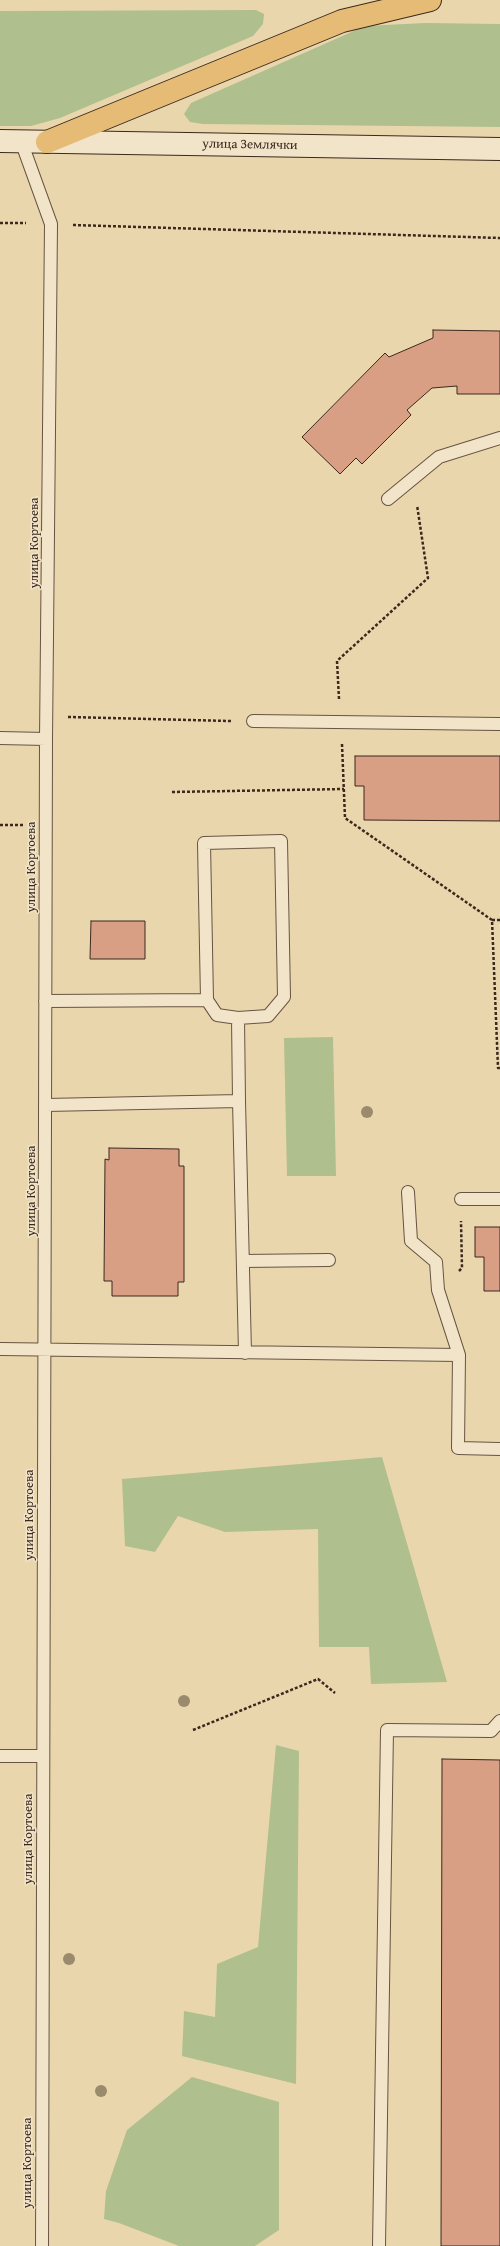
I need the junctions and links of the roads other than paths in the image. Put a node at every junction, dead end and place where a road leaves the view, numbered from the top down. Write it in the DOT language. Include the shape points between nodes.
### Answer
graph roads {
  1 [pos="430,0"];
  2 [pos="10,141"];
  3 [pos="47,142"];
  4 [pos="500,149"];
  5 [pos="500,438"];
  6 [pos="388,499"];
  7 [pos="253,721"];
  8 [pos="500,724"];
  9 [pos="0,738"];
  10 [pos="46,739"];
  11 [pos="207,1000"];
  12 [pos="45,1002"];
  13 [pos="238,1018"];
  14 [pos="239,1101"];
  15 [pos="46,1105"];
  16 [pos="408,1192"];
  17 [pos="461,1199"];
  18 [pos="500,1199"];
  19 [pos="329,1260"];
  20 [pos="243,1261"];
  21 [pos="0,1349"];
  22 [pos="45,1350"];
  23 [pos="245,1352"];
  24 [pos="459,1355"];
  25 [pos="500,1449"];
  26 [pos="500,1721"];
  27 [pos="0,1756"];
  28 [pos="43,1756"];
  29 [pos="42,2246"];
  30 [pos="379,2246"];
  1 -- 3 [label="highway" via="342,21"];
  2 -- 3 [label="main road, улица Землячки"];
  2 -- 10 [label="lane, улица Кортоева" via="51,224"];
  3 -- 4 [label="main road, улица Землячки"];
  5 -- 6 [label="lane" via="439,457"];
  7 -- 8 [label="lane"];
  9 -- 10 [label="lane"];
  10 -- 12 [label="lane, улица Кортоева"];
  11 -- 12 [label="lane"];
  11 -- 13 [label="lane" via="217,1015"];
  11 -- 13 [label="lane" via="204,843 281,842 284,997 268,1016"];
  12 -- 15 [label="lane, улица Кортоева"];
  13 -- 14 [label="lane"];
  14 -- 15 [label="lane"];
  14 -- 20 [label="lane"];
  15 -- 22 [label="lane, улица Кортоева"];
  16 -- 24 [label="lane" via="411,1241 436,1262 438,1290"];
  17 -- 18 [label="lane"];
  19 -- 20 [label="lane"];
  20 -- 23 [label="lane"];
  21 -- 22 [label="lane"];
  22 -- 23 [label="lane"];
  22 -- 28 [label="lane, улица Кортоева"];
  23 -- 24 [label="lane"];
  24 -- 25 [label="lane" via="458,1448"];
  26 -- 30 [label="lane" via="491,1730 387,1730"];
  27 -- 28 [label="lane"];
  28 -- 29 [label="lane, улица Кортоева"];
}
